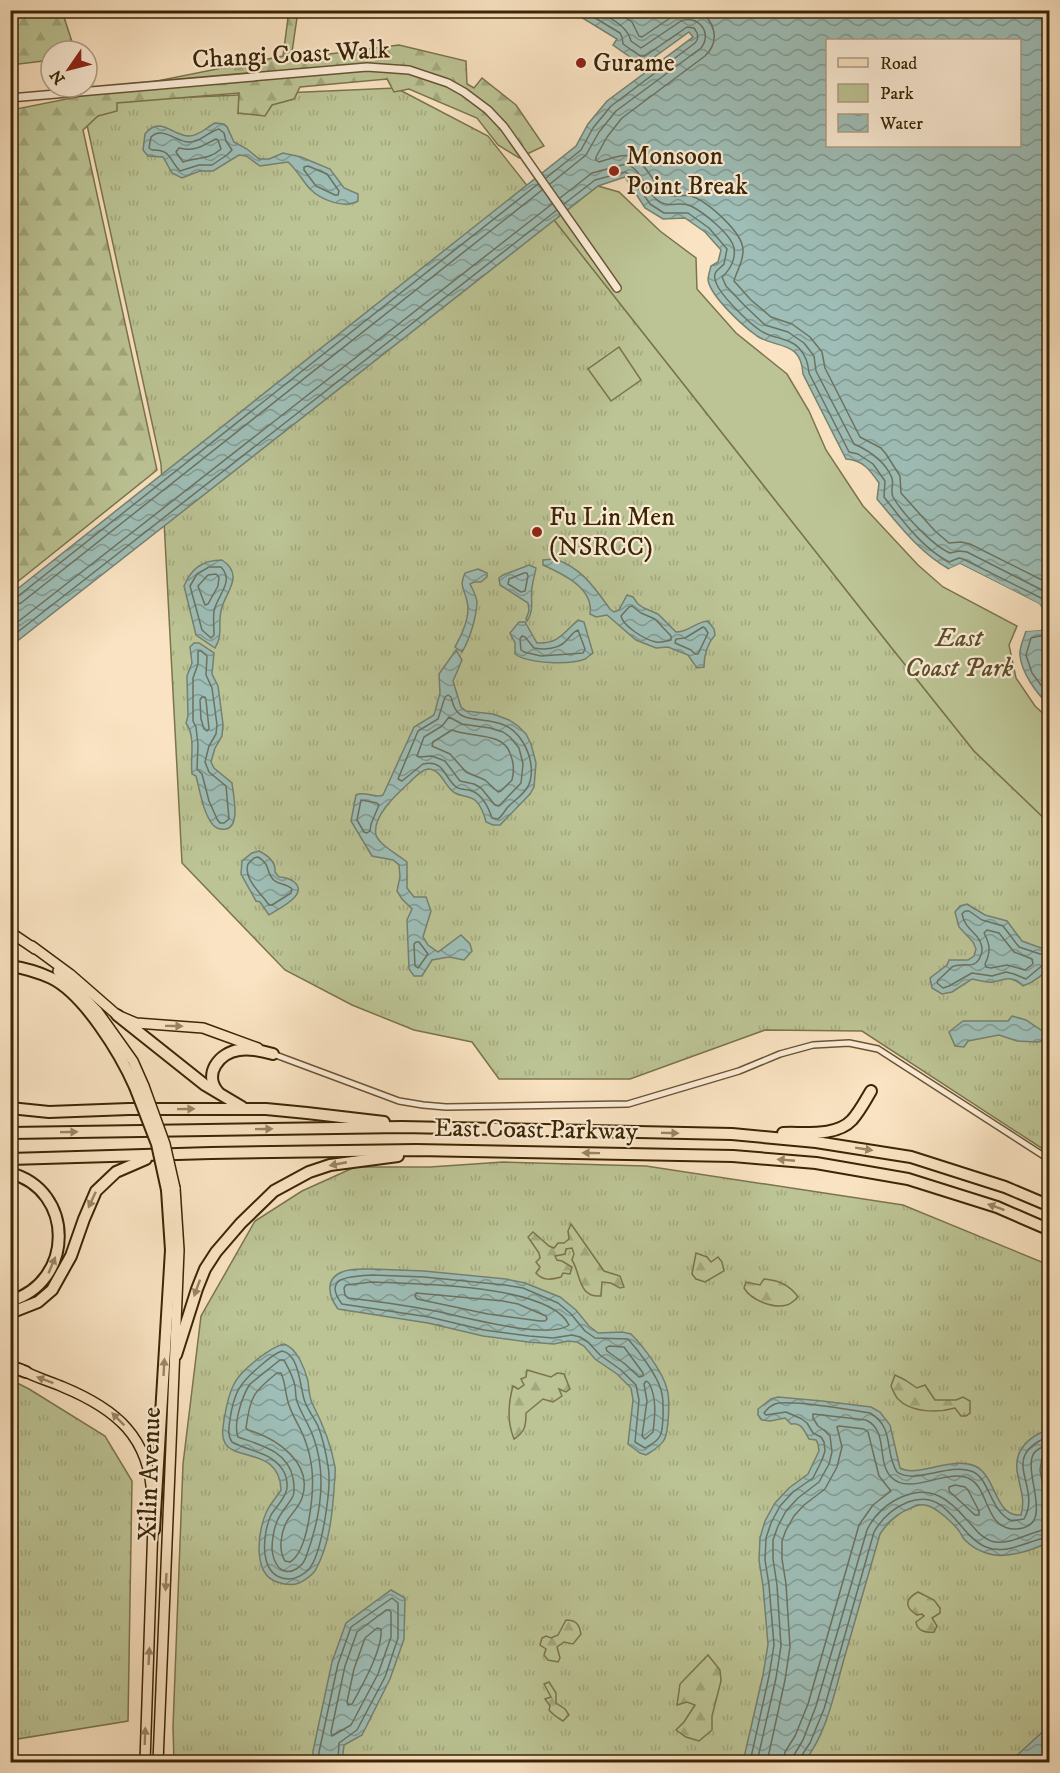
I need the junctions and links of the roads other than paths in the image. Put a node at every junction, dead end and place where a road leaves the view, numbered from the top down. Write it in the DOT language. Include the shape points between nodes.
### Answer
graph roads {
  1 [pos="10,98"];
  2 [pos="617,288"];
  3 [pos="10,932"];
  4 [pos="32,946"];
  5 [pos="10,966"];
  6 [pos="117,1015"];
  7 [pos="273,1054"];
  8 [pos="140,1086"];
  9 [pos="871,1091"];
  10 [pos="223,1097"];
  11 [pos="10,1108"];
  12 [pos="246,1109"];
  13 [pos="402,1127"];
  14 [pos="10,1134"];
  15 [pos="732,1134"];
  16 [pos="416,1150"];
  17 [pos="154,1156"];
  18 [pos="10,1160"];
  19 [pos="1050,1160"];
  20 [pos="10,1173"];
  21 [pos="171,1189"];
  22 [pos="1050,1206"];
  23 [pos="1050,1230"];
  24 [pos="10,1302"];
  25 [pos="10,1313"];
  26 [pos="176,1355"];
  27 [pos="10,1365"];
  28 [pos="26,1372"];
  29 [pos="154,1530"];
  30 [pos="145,1762"];
  31 [pos="158,1762"];
  1 -- 2 [label="street, Changi Coast Walk" via="367,67 409,70 448,83 488,110"];
  3 -- 4 [label="main road"];
  4 -- 6 [label="main road"];
  4 -- 8 [label="main road" via="98,1012 133,1061"];
  5 -- 8 [label="highway" via="52,978 68,990 98,1024"];
  6 -- 7 [label="main road, one-way" via="136,1023 203,1028"];
  6 -- 10 [label="highway"];
  7 -- 10 [label="highway" via="243,1049 220,1060 211,1081"];
  7 -- 19 [label="street" via="405,1102 480,1107 628,1104 739,1071 780,1054 813,1045 849,1043 878,1049"];
  8 -- 21 [label="highway, bridge"];
  9 -- 15 [label="highway" via="850,1122 832,1131"];
  10 -- 12 [label="highway"];
  11 -- 12 [label="highway, one-way" via="49,1112"];
  12 -- 13 [label="highway" via="378,1121"];
  14 -- 13 [label="highway, East Coast Parkway, one-way"];
  13 -- 15 [label="highway, East Coast Parkway, one-way"];
  15 -- 22 [label="highway, East Coast Parkway, one-way" via="911,1157"];
  16 -- 17 [label="highway, East Coast Parkway"];
  23 -- 16 [label="highway, East Coast Parkway, one-way" via="997,1207 908,1179 816,1163 733,1156"];
  16 -- 26 [label="highway, one-way" via="391,1158 330,1165 274,1191 241,1223 205,1269"];
  17 -- 18 [label="highway, East Coast Parkway"];
  17 -- 25 [label="highway, one-way" via="123,1168 96,1191 71,1256 52,1290 38,1302"];
  24 -- 20 [label="highway, one-way" via="39,1287 55,1259 60,1233 51,1204 29,1181"];
  21 -- 26 [label="main road, Xilin Avenue" via="179,1250"];
  29 -- 21 [label="highway, one-way" via="171,1250"];
  26 -- 31 [label="main road, Xilin Avenue, one-way"];
  27 -- 28 [label="highway"];
  29 -- 28 [label="main road, Xilin Avenue, one-way" via="146,1461 134,1435 110,1411"];
  30 -- 29 [label="main road, Xilin Avenue, one-way"];
}
